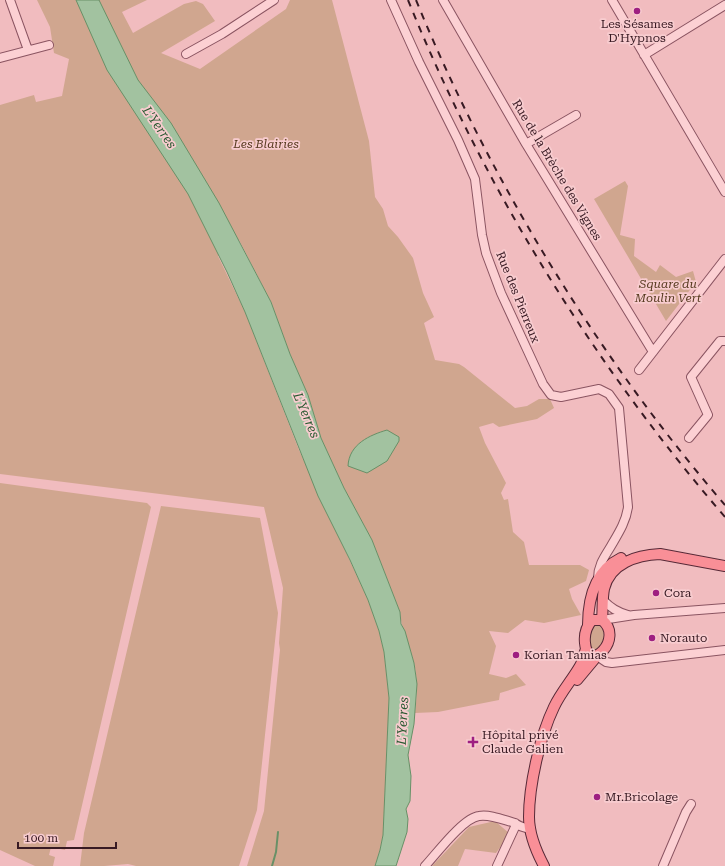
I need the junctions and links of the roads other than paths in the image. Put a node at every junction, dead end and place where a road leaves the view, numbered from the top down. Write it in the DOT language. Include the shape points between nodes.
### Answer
graph roads {
  1 [pos="10,0"];
  2 [pos="274,0"];
  3 [pos="391,0"];
  4 [pos="443,0"];
  5 [pos="612,0"];
  6 [pos="725,5"];
  7 [pos="49,45"];
  8 [pos="28,50"];
  9 [pos="186,54"];
  10 [pos="644,55"];
  11 [pos="0,58"];
  12 [pos="576,115"];
  13 [pos="526,144"];
  14 [pos="725,192"];
  15 [pos="725,259"];
  16 [pos="725,342"];
  17 [pos="653,352"];
  18 [pos="639,370"];
  19 [pos="689,438"];
  20 [pos="610,549"];
  21 [pos="674,556"];
  22 [pos="620,559"];
  23 [pos="725,566"];
  24 [pos="598,578"];
  25 [pos="603,600"];
  26 [pos="725,608"];
  27 [pos="633,616"];
  28 [pos="602,620"];
  29 [pos="588,625"];
  30 [pos="586,649"];
  31 [pos="725,650"];
  32 [pos="597,656"];
  33 [pos="691,804"];
  34 [pos="529,817"];
  35 [pos="515,823"];
  36 [pos="531,829"];
  37 [pos="425,866"];
  38 [pos="497,866"];
  39 [pos="544,866"];
  40 [pos="551,866"];
  41 [pos="664,866"];
  1 -- 8 [label="street"];
  2 -- 9 [label="street"];
  3 -- 20 [label="street, Rue des Pierreux" via="476,179 486,253 501,293 543,384 551,395 561,397 599,388 609,394 619,408 628,507 622,527"];
  4 -- 13 [label="street, Rue de la Brèche des Vignes"];
  5 -- 10 [label="street"];
  6 -- 10 [label="street"];
  7 -- 8 [label="street"];
  8 -- 11 [label="street"];
  10 -- 14 [label="street"];
  12 -- 13 [label="street"];
  13 -- 17 [label="street, Rue de la Brèche des Vignes"];
  15 -- 17 [label="street"];
  16 -- 19 [label="street" via="720,341 691,377 708,415"];
  17 -- 18 [label="street"];
  20 -- 22 [label="street" via="610,558"];
  20 -- 24 [label="street" via="601,562"];
  21 -- 22 [label="main road" via="650,551"];
  21 -- 23 [label="main road"];
  21 -- 25 [label="main road" via="650,554 624,563 607,582"];
  22 -- 24 [label="main road"];
  24 -- 29 [label="main road"];
  25 -- 27 [label="street" via="611,609"];
  25 -- 28 [label="main road"];
  26 -- 27 [label="street"];
  27 -- 28 [label="street"];
  28 -- 29 [label="main road" via="592,620"];
  28 -- 32 [label="main road" via="609,630 609,637 604,650"];
  29 -- 30 [label="main road"];
  30 -- 32 [label="main road" via="591,655"];
  30 -- 34 [label="main road" via="581,664 554,706 545,730 538,755"];
  31 -- 32 [label="street" via="612,663"];
  32 -- 40 [label="main road" via="569,692 550,732 545,750 536,799 536,821 541,847"];
  33 -- 41 [label="street"];
  34 -- 35 [label="street"];
  34 -- 36 [label="main road"];
  35 -- 36 [label="street"];
  35 -- 37 [label="street" via="487,815 472,818 458,829"];
  35 -- 38 [label="street"];
  36 -- 39 [label="main road"];
}
